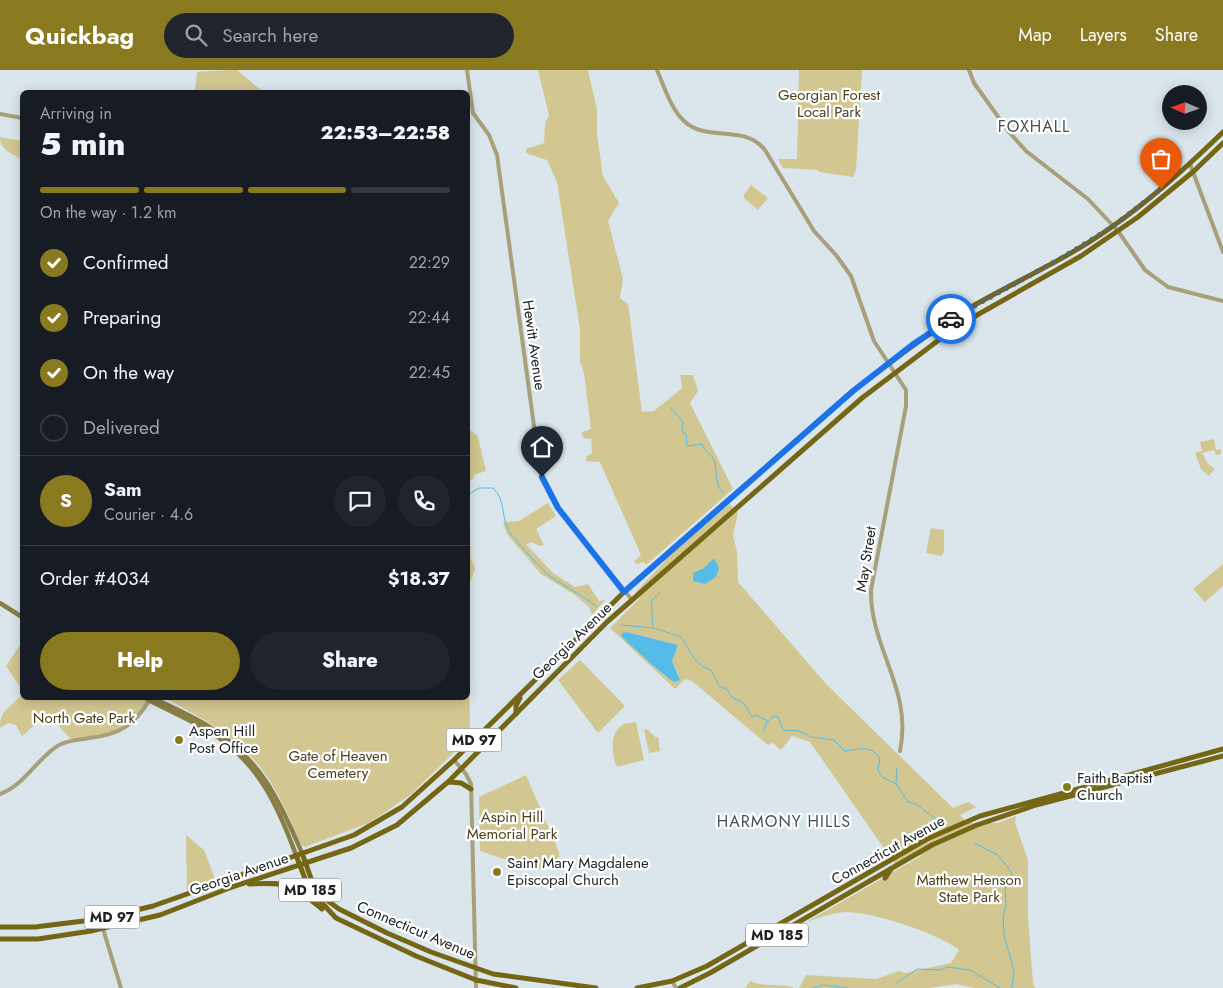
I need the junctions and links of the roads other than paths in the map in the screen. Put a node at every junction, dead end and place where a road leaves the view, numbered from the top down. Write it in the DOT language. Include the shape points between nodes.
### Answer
graph roads {
  1 [pos="467,70"];
  2 [pos="657,70"];
  3 [pos="969,70"];
  4 [pos="470,90"];
  5 [pos="470,92"];
  6 [pos="0,114"];
  7 [pos="20,118"];
  8 [pos="1223,132"];
  9 [pos="1223,143"];
  10 [pos="1190,164"];
  11 [pos="1194,171"];
  12 [pos="1112,227"];
  13 [pos="1118,231"];
  14 [pos="1223,252"];
  15 [pos="1223,301"];
  16 [pos="889,362"];
  17 [pos="895,371"];
  18 [pos="624,592"];
  19 [pos="632,600"];
  20 [pos="1,603"];
  21 [pos="20,616"];
  22 [pos="534,681"];
  23 [pos="149,700"];
  24 [pos="154,700"];
  25 [pos="511,704"];
  26 [pos="516,714"];
  27 [pos="498,732"];
  28 [pos="1223,749"];
  29 [pos="900,750"];
  30 [pos="1223,756"];
  31 [pos="454,760"];
  32 [pos="462,769"];
  33 [pos="448,782"];
  34 [pos="471,789"];
  35 [pos="0,794"];
  36 [pos="299,854"];
  37 [pos="305,864"];
  38 [pos="299,866"];
  39 [pos="893,868"];
  40 [pos="885,878"];
  41 [pos="865,880"];
  42 [pos="239,885"];
  43 [pos="336,918"];
  44 [pos="100,919"];
  45 [pos="0,928"];
  46 [pos="103,929"];
  47 [pos="0,939"];
  48 [pos="476,969"];
  49 [pos="476,980"];
  50 [pos="672,981"];
  51 [pos="120,988"];
  52 [pos="476,988"];
  53 [pos="516,988"];
  54 [pos="596,988"];
  55 [pos="637,988"];
  56 [pos="678,988"];
  1 -- 4 [label="street, Hewitt Avenue"];
  2 -- 16 [label="street, May Street" via="686,123 708,133 745,136 765,150 814,231 851,276 874,341"];
  3 -- 12 [label="street" via="987,103 1021,145 1082,194"];
  5 -- 18 [label="street, Hewitt Avenue" via="473,113 489,135 497,155 540,470 558,508"];
  6 -- 7 [label="street"];
  8 -- 10 [label="main road, Georgia Avenue / MD 97"];
  9 -- 11 [label="main road, Georgia Avenue / MD 97"];
  10 -- 11 [label="street"];
  10 -- 12 [label="main road, Georgia Avenue / MD 97"];
  11 -- 13 [label="main road, Georgia Avenue / MD 97"];
  11 -- 14 [label="street"];
  12 -- 13 [label="street"];
  12 -- 16 [label="main road, Georgia Avenue / MD 97" via="950,320"];
  13 -- 15 [label="street" via="1145,270 1158,282"];
  13 -- 17 [label="main road, Georgia Avenue / MD 97" via="1081,256 975,315"];
  16 -- 17 [label="street, May Street"];
  16 -- 18 [label="main road, Georgia Avenue / MD 97" via="728,498"];
  17 -- 19 [label="main road, Georgia Avenue / MD 97"];
  17 -- 29 [label="street, May Street" via="906,390 907,400 872,582 870,608 903,708"];
  18 -- 19 [label="street, Hewitt Avenue"];
  18 -- 22 [label="main road, Georgia Avenue / MD 97"];
  19 -- 26 [label="main road, Georgia Avenue / MD 97"];
  20 -- 21 [label="main road"];
  22 -- 25 [label="main road, Georgia Avenue / MD 97"];
  22 -- 26 [label="main road" via="516,703"];
  23 -- 35 [label="street" via="139,718 128,727 108,736 62,744 11,789"];
  24 -- 36 [label="main road, Connecticut Avenue" via="208,730 248,764 273,799"];
  25 -- 27 [label="main road" via="511,714"];
  25 -- 31 [label="main road, Georgia Avenue / MD 97"];
  26 -- 27 [label="main road, Georgia Avenue / MD 97"];
  27 -- 32 [label="main road, Georgia Avenue / MD 97"];
  28 -- 41 [label="main road, Connecticut Avenue / MD 185" via="1002,808 927,839"];
  30 -- 39 [label="main road, Connecticut Avenue / MD 185" via="995,818 932,845"];
  31 -- 32 [label="street"];
  31 -- 36 [label="main road, Georgia Avenue / MD 97" via="416,796 369,827"];
  32 -- 33 [label="main road, Georgia Avenue / MD 97"];
  32 -- 34 [label="street"];
  33 -- 34 [label="main road" via="461,783"];
  33 -- 37 [label="main road, Georgia Avenue / MD 97" via="397,825 352,848"];
  34 -- 48 [label="street"];
  36 -- 37 [label="main road, Connecticut Avenue / MD 185"];
  36 -- 38 [label="main road, Connecticut Avenue / MD 185"];
  36 -- 44 [label="main road, Georgia Avenue / MD 97" via="153,906"];
  37 -- 38 [label="main road, Georgia Avenue / MD 97"];
  37 -- 48 [label="main road, Connecticut Avenue / MD 185" via="320,893 339,909 402,940"];
  38 -- 42 [label="main road, Georgia Avenue / MD 97"];
  38 -- 43 [label="main road, Connecticut Avenue / MD 185" via="309,889"];
  39 -- 40 [label="main road"];
  39 -- 41 [label="main road, Connecticut Avenue / MD 185"];
  41 -- 50 [label="main road, Connecticut Avenue / MD 185" via="717,961"];
  41 -- 56 [label="main road, Connecticut Avenue / MD 185" via="710,973"];
  42 -- 43 [label="main road" via="274,883 291,886"];
  42 -- 46 [label="main road, Georgia Avenue / MD 97" via="160,915"];
  43 -- 49 [label="main road, Connecticut Avenue / MD 185"];
  44 -- 45 [label="main road, Georgia Avenue / MD 97"];
  44 -- 46 [label="street"];
  46 -- 47 [label="main road, Georgia Avenue / MD 97" via="38,939"];
  46 -- 51 [label="street"];
  48 -- 49 [label="street"];
  48 -- 54 [label="main road, Connecticut Avenue / MD 185" via="522,980"];
  49 -- 52 [label="street"];
  49 -- 53 [label="main road, Connecticut Avenue / MD 185"];
  50 -- 55 [label="main road, Connecticut Avenue / MD 185"];
  50 -- 56 [label="street"];
}
